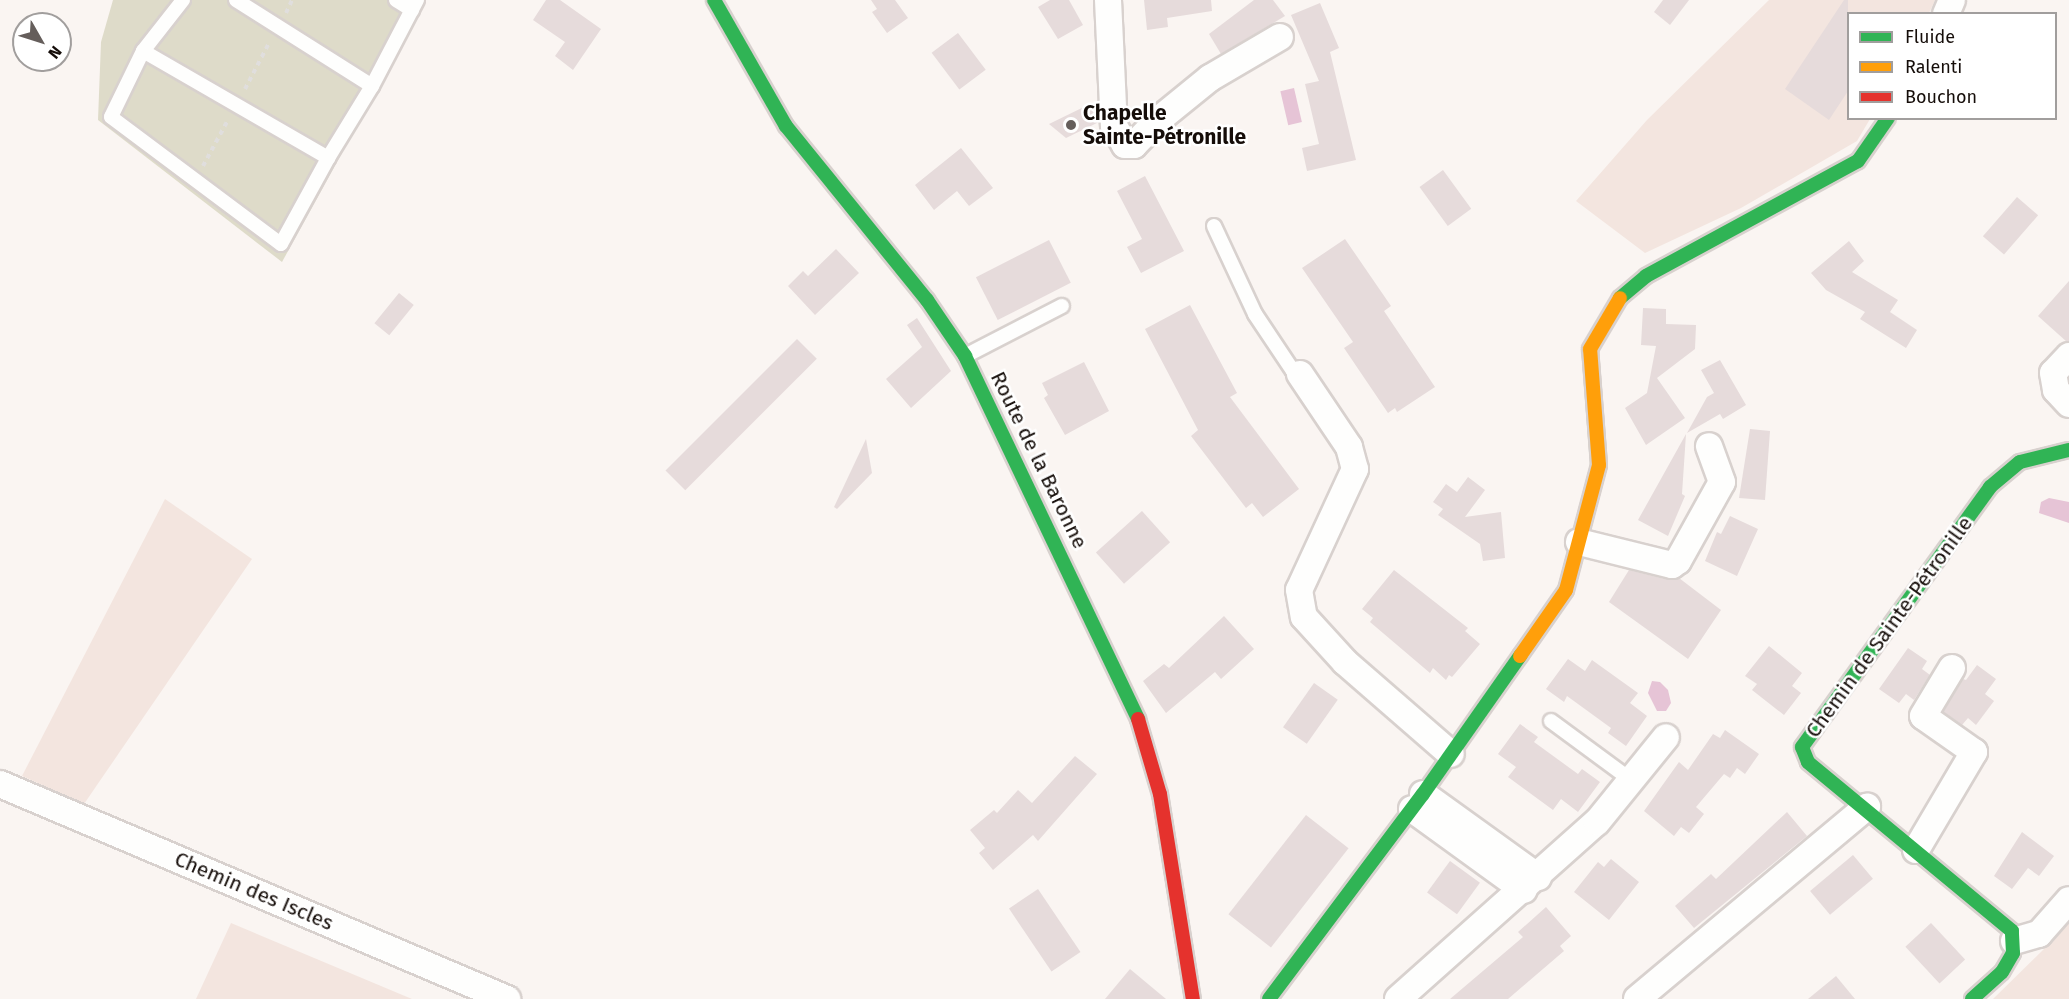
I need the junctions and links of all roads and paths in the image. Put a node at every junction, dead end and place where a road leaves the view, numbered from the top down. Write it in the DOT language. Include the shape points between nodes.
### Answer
graph roads {
  1 [pos="183,0"];
  2 [pos="236,0"];
  3 [pos="396,0"];
  4 [pos="714,0"];
  5 [pos="1108,0"];
  6 [pos="414,5"];
  7 [pos="1280,37"];
  8 [pos="143,51"];
  9 [pos="372,86"];
  10 [pos="1887,120"];
  11 [pos="328,158"];
  12 [pos="1214,226"];
  13 [pos="1062,306"];
  14 [pos="965,356"];
  15 [pos="2069,356"];
  16 [pos="1300,374"];
  17 [pos="2069,404"];
  18 [pos="1709,446"];
  19 [pos="2069,450"];
  20 [pos="1579,542"];
  21 [pos="1952,668"];
  22 [pos="1551,721"];
  23 [pos="1666,736"];
  24 [pos="1451,754"];
  25 [pos="1631,780"];
  26 [pos="0,784"];
  27 [pos="1417,801"];
  28 [pos="1867,807"];
  29 [pos="1916,850"];
  30 [pos="1531,884"];
  31 [pos="2069,900"];
  32 [pos="2014,941"];
  33 [pos="507,999"];
  34 [pos="1193,999"];
  35 [pos="1269,999"];
  36 [pos="1398,999"];
  37 [pos="1637,999"];
  38 [pos="1972,999"];
  1 -- 8 [label="lane"];
  2 -- 9 [label="lane"];
  3 -- 6 [label="lane"];
  4 -- 14 [label="street, Route de la Baronne" via="786,126 927,300"];
  5 -- 7 [label="street" via="1114,126 1125,145 1134,145 1210,78"];
  6 -- 9 [label="lane"];
  8 -- 11 [label="lane"];
  8 -- 11 [label="lane" via="111,117 281,244"];
  9 -- 11 [label="lane"];
  10 -- 20 [label="street" via="1858,162 1646,276 1617,300 1590,350 1599,465"];
  12 -- 16 [label="lane" via="1256,314 1293,371"];
  13 -- 14 [label="lane"];
  14 -- 34 [label="street, Route de la Baronne" via="1142,723 1160,794"];
  15 -- 17 [label="street" via="2053,373 2056,390"];
  16 -- 24 [label="street" via="1349,447 1355,469 1299,590 1305,617 1345,662"];
  18 -- 20 [label="street" via="1722,482 1678,561 1672,565"];
  19 -- 28 [label="street, Chemin de Sainte-Pétronille" via="2020,462 1990,487 1812,727 1802,747 1808,762"];
  20 -- 24 [label="street" via="1566,590"];
  21 -- 29 [label="street" via="1923,716 1974,752"];
  22 -- 25 [label="lane"];
  23 -- 25 [label="street"];
  24 -- 27 [label="street"];
  25 -- 30 [label="street" via="1597,822"];
  26 -- 33 [label="street, Chemin des Iscles"];
  27 -- 30 [label="street"];
  27 -- 35 [label="street"];
  28 -- 29 [label="street, Chemin de Sainte-Pétronille"];
  28 -- 37 [label="street"];
  29 -- 32 [label="street, Chemin de Sainte-Pétronille" via="2012,931"];
  30 -- 36 [label="street"];
  31 -- 32 [label="street" via="2039,934"];
  32 -- 38 [label="street" via="2013,952 2002,972"];
}
